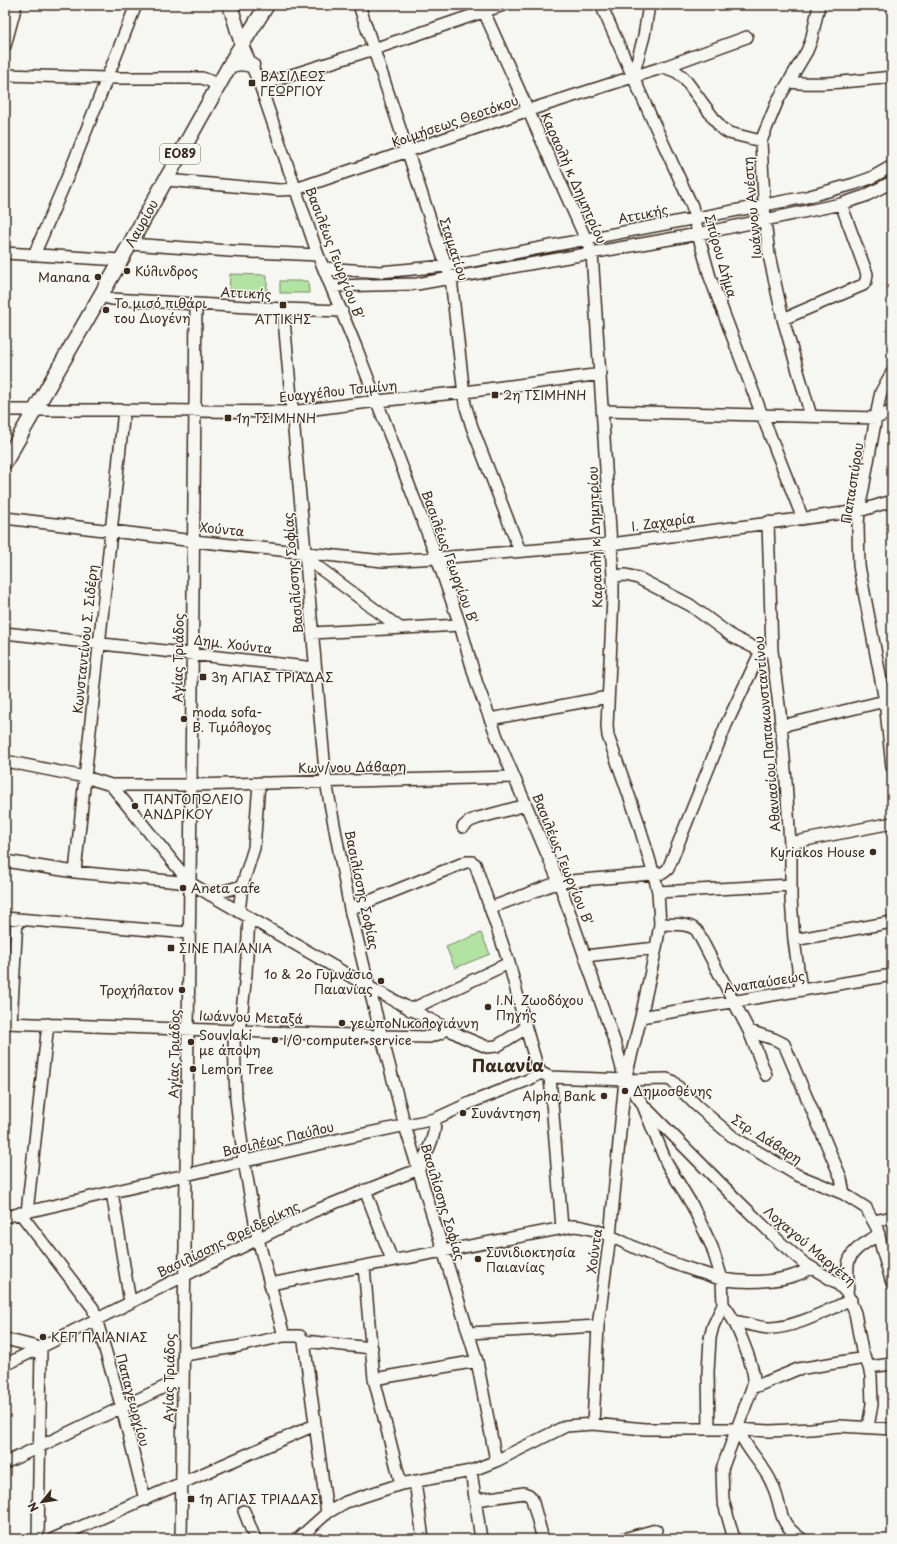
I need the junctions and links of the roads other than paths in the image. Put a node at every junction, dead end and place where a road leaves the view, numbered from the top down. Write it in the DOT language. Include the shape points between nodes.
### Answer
graph roads {
  1 [pos="16,5"];
  2 [pos="136,5"];
  3 [pos="230,5"];
  4 [pos="267,5"];
  5 [pos="359,5"];
  6 [pos="503,5"];
  7 [pos="601,5"];
  8 [pos="649,5"];
  9 [pos="818,5"];
  10 [pos="483,8"];
  11 [pos="747,37"];
  12 [pos="242,44"];
  13 [pos="5,46"];
  14 [pos="374,49"];
  15 [pos="230,65"];
  16 [pos="252,65"];
  17 [pos="664,67"];
  18 [pos="5,75"];
  19 [pos="633,76"];
  20 [pos="892,77"];
  21 [pos="106,78"];
  22 [pos="789,82"];
  23 [pos="260,85"];
  24 [pos="218,86"];
  25 [pos="529,110"];
  26 [pos="761,142"];
  27 [pos="408,152"];
  28 [pos="892,166"];
  29 [pos="166,180"];
  30 [pos="892,182"];
  31 [pos="296,189"];
  32 [pos="841,204"];
  33 [pos="764,205"];
  34 [pos="696,218"];
  35 [pos="765,220"];
  36 [pos="698,234"];
  37 [pos="586,240"];
  38 [pos="130,244"];
  39 [pos="5,253"];
  40 [pos="592,253"];
  41 [pos="34,255"];
  42 [pos="318,255"];
  43 [pos="122,260"];
  44 [pos="446,266"];
  45 [pos="324,268"];
  46 [pos="452,278"];
  47 [pos="331,286"];
  48 [pos="100,296"];
  49 [pos="196,304"];
  50 [pos="282,309"];
  51 [pos="342,311"];
  52 [pos="783,319"];
  53 [pos="892,372"];
  54 [pos="601,374"];
  55 [pos="465,392"];
  56 [pos="377,401"];
  57 [pos="5,410"];
  58 [pos="35,410"];
  59 [pos="124,410"];
  60 [pos="195,411"];
  61 [pos="603,411"];
  62 [pos="892,411"];
  63 [pos="291,412"];
  64 [pos="762,415"];
  65 [pos="811,416"];
  66 [pos="877,418"];
  67 [pos="5,462"];
  68 [pos="892,501"];
  69 [pos="859,511"];
  70 [pos="5,518"];
  71 [pos="803,518"];
  72 [pos="768,522"];
  73 [pos="111,531"];
  74 [pos="194,541"];
  75 [pos="611,544"];
  76 [pos="520,551"];
  77 [pos="306,555"];
  78 [pos="437,558"];
  79 [pos="613,576"];
  80 [pos="460,625"];
  81 [pos="400,628"];
  82 [pos="5,633"];
  83 [pos="312,633"];
  84 [pos="99,645"];
  85 [pos="767,651"];
  86 [pos="192,654"];
  87 [pos="315,668"];
  88 [pos="608,696"];
  89 [pos="885,701"];
  90 [pos="490,720"];
  91 [pos="890,722"];
  92 [pos="781,726"];
  93 [pos="5,761"];
  94 [pos="892,767"];
  95 [pos="85,777"];
  96 [pos="513,777"];
  97 [pos="326,782"];
  98 [pos="259,783"];
  99 [pos="112,785"];
  100 [pos="191,785"];
  101 [pos="526,805"];
  102 [pos="892,823"];
  103 [pos="463,827"];
  104 [pos="790,843"];
  105 [pos="5,861"];
  106 [pos="74,872"];
  107 [pos="654,875"];
  108 [pos="559,882"];
  109 [pos="190,883"];
  110 [pos="791,885"];
  111 [pos="242,886"];
  112 [pos="658,892"];
  113 [pos="210,895"];
  114 [pos="490,908"];
  115 [pos="350,909"];
  116 [pos="244,914"];
  117 [pos="5,918"];
  118 [pos="17,919"];
  119 [pos="892,922"];
  120 [pos="660,924"];
  121 [pos="189,933"];
  122 [pos="794,940"];
  123 [pos="656,948"];
  124 [pos="585,956"];
  125 [pos="509,963"];
  126 [pos="892,975"];
  127 [pos="369,987"];
  128 [pos="801,990"];
  129 [pos="732,1001"];
  130 [pos="410,1010"];
  131 [pos="641,1017"];
  132 [pos="8,1023"];
  133 [pos="48,1024"];
  134 [pos="444,1028"];
  135 [pos="526,1028"];
  136 [pos="188,1029"];
  137 [pos="237,1031"];
  138 [pos="749,1031"];
  139 [pos="382,1036"];
  140 [pos="546,1075"];
  141 [pos="766,1075"];
  142 [pos="625,1080"];
  143 [pos="642,1103"];
  144 [pos="435,1120"];
  145 [pos="405,1126"];
  146 [pos="244,1161"];
  147 [pos="419,1169"];
  148 [pos="186,1176"];
  149 [pos="365,1190"];
  150 [pos="112,1192"];
  151 [pos="844,1194"];
  152 [pos="24,1212"];
  153 [pos="5,1217"];
  154 [pos="892,1217"];
  155 [pos="874,1221"];
  156 [pos="562,1228"];
  157 [pos="878,1234"];
  158 [pos="610,1236"];
  159 [pos="258,1239"];
  160 [pos="444,1251"];
  161 [pos="392,1260"];
  162 [pos="364,1266"];
  163 [pos="812,1268"];
  164 [pos="185,1276"];
  165 [pos="722,1279"];
  166 [pos="892,1283"];
  167 [pos="270,1284"];
  168 [pos="849,1297"];
  169 [pos="130,1302"];
  170 [pos="723,1305"];
  171 [pos="97,1319"];
  172 [pos="734,1321"];
  173 [pos="598,1326"];
  174 [pos="469,1333"];
  175 [pos="284,1336"];
  176 [pos="5,1339"];
  177 [pos="304,1341"];
  178 [pos="41,1348"];
  179 [pos="372,1348"];
  180 [pos="184,1355"];
  181 [pos="477,1361"];
  182 [pos="867,1363"];
  183 [pos="892,1364"];
  184 [pos="5,1365"];
  185 [pos="183,1378"];
  186 [pos="374,1379"];
  187 [pos="752,1388"];
  188 [pos="122,1408"];
  189 [pos="592,1424"];
  190 [pos="315,1425"];
  191 [pos="868,1427"];
  192 [pos="709,1429"];
  193 [pos="737,1429"];
  194 [pos="892,1430"];
  195 [pos="39,1448"];
  196 [pos="496,1461"];
  197 [pos="5,1463"];
  198 [pos="471,1471"];
  199 [pos="415,1481"];
  200 [pos="182,1484"];
  201 [pos="401,1484"];
  202 [pos="144,1500"];
  203 [pos="476,1500"];
  204 [pos="244,1512"];
  205 [pos="327,1513"];
  206 [pos="656,1530"];
  207 [pos="38,1539"];
  208 [pos="53,1539"];
  209 [pos="181,1539"];
  210 [pos="255,1539"];
  211 [pos="298,1539"];
  212 [pos="423,1539"];
  213 [pos="481,1539"];
  214 [pos="543,1539"];
  215 [pos="625,1539"];
  216 [pos="734,1539"];
  217 [pos="802,1539"];
  1 -- 13 [label="street"];
  2 -- 21 [label="street"];
  3 -- 12 [label="main road"];
  4 -- 12 [label="main road, Λαυρίου / ΕΟ89"];
  5 -- 14 [label="street, Σταματίου"];
  6 -- 10 [label="street"];
  7 -- 19 [label="street, Σπύρου Δήμα"];
  8 -- 19 [label="street"];
  9 -- 22 [label="street, Ιωάννου Ανέστη" via="811,41"];
  10 -- 14 [label="street"];
  10 -- 25 [label="street, Καραολή κ Δημητρίου"];
  11 -- 17 [label="street, Κοιμήσεως Θεοτόκου"];
  12 -- 15 [label="main road, Λαυρίου / ΕΟ89"];
  12 -- 16 [label="street, Βασιλέως Γεωργίου Β'"];
  14 -- 23 [label="street"];
  14 -- 27 [label="street, Σταματίου"];
  15 -- 16 [label="main road"];
  15 -- 24 [label="main road, Λαυρίου / ΕΟ89"];
  16 -- 23 [label="street, Βασιλέως Γεωργίου Β'"];
  17 -- 19 [label="street, Κοιμήσεως Θεοτόκου"];
  17 -- 26 [label="street" via="684,78 721,128 728,133"];
  18 -- 21 [label="street"];
  19 -- 25 [label="street, Κοιμήσεως Θεοτόκου"];
  19 -- 34 [label="street, Σπύρου Δήμα"];
  20 -- 22 [label="street" via="837,82"];
  21 -- 24 [label="street" via="202,78"];
  21 -- 41 [label="street"];
  22 -- 26 [label="street, Ιωάννου Ανέστη" via="778,100"];
  23 -- 31 [label="street, Βασιλέως Γεωργίου Β'"];
  24 -- 29 [label="main road, Λαυρίου / ΕΟ89"];
  25 -- 27 [label="street, Κοιμήσεως Θεοτόκου"];
  25 -- 37 [label="street, Καραολή κ Δημητρίου"];
  26 -- 33 [label="street, Ιωάννου Ανέστη"];
  27 -- 31 [label="street, Κοιμήσεως Θεοτόκου"];
  27 -- 44 [label="street, Σταματίου"];
  28 -- 33 [label="street, Αττικής" via="854,184"];
  29 -- 31 [label="street, Κοιμήσεως Θεοτόκου" via="279,190"];
  29 -- 38 [label="main road, Λαυρίου / ΕΟ89"];
  30 -- 32 [label="street" via="865,196"];
  31 -- 42 [label="street, Βασιλέως Γεωργίου Β'"];
  32 -- 35 [label="street"];
  32 -- 52 [label="street" via="867,274 866,281 863,285"];
  33 -- 34 [label="street, Αττικής"];
  33 -- 35 [label="street, Ιωάννου Ανέστη"];
  34 -- 36 [label="street, Σπύρου Δήμα"];
  34 -- 37 [label="street, Αττικής"];
  35 -- 36 [label="street"];
  35 -- 52 [label="street, Ιωάννου Ανέστη" via="768,254"];
  36 -- 40 [label="street"];
  36 -- 64 [label="street, Σπύρου Δήμα" via="710,277"];
  37 -- 40 [label="street, Καραολή κ Δημητρίου"];
  37 -- 44 [label="street, Αττικής"];
  38 -- 42 [label="street"];
  38 -- 43 [label="main road, Λαυρίου / ΕΟ89"];
  39 -- 41 [label="street"];
  40 -- 46 [label="street"];
  40 -- 54 [label="street, Καραολή κ Δημητρίου"];
  41 -- 43 [label="street"];
  42 -- 45 [label="street, Βασιλέως Γεωργίου Β'"];
  43 -- 48 [label="main road, Λαυρίου / ΕΟ89"];
  44 -- 45 [label="street, Αττικής" via="380,272"];
  44 -- 46 [label="street, Σταματίου"];
  45 -- 47 [label="street, Βασιλέως Γεωργίου Β'"];
  46 -- 47 [label="street" via="417,284"];
  46 -- 55 [label="street, Σταματίου"];
  47 -- 51 [label="street, Βασιλέως Γεωργίου Β'"];
  48 -- 49 [label="street, Αττικής"];
  48 -- 58 [label="main road, Λαυρίου / ΕΟ89"];
  49 -- 50 [label="street, Αττικής"];
  49 -- 60 [label="street, Αγίας Τριάδος"];
  50 -- 51 [label="street, Αττικής"];
  50 -- 63 [label="street, Βασιλίσσης Σοφίας"];
  51 -- 56 [label="street, Βασιλέως Γεωργίου Β'"];
  52 -- 65 [label="street, Ιωάννου Ανέστη"];
  53 -- 66 [label="street, Παπασπύρου" via="880,397"];
  54 -- 55 [label="street, Ευαγγέλου Τσιμίνη"];
  54 -- 61 [label="street, Καραολή κ Δημητρίου"];
  55 -- 56 [label="street, Ευαγγέλου Τσιμίνη"];
  55 -- 76 [label="street, Σταματίου" via="465,404 472,427"];
  56 -- 63 [label="street, Ευαγγέλου Τσιμίνη"];
  56 -- 78 [label="street, Βασιλέως Γεωργίου Β'"];
  57 -- 58 [label="street, Ευαγγέλου Τσιμίνη"];
  58 -- 59 [label="street, Ευαγγέλου Τσιμίνη"];
  58 -- 67 [label="main road, Λαυρίου / ΕΟ89"];
  59 -- 60 [label="street, Ευαγγέλου Τσιμίνη"];
  59 -- 73 [label="street, Κωνσταντίνου Σ. Σιδέρη"];
  60 -- 63 [label="street, Ευαγγέλου Τσιμίνη"];
  60 -- 74 [label="street, Αγίας Τριάδος"];
  61 -- 64 [label="street"];
  61 -- 75 [label="street, Καραολή κ Δημητρίου"];
  62 -- 66 [label="street"];
  63 -- 77 [label="street, Βασιλίσσης Σοφίας"];
  64 -- 65 [label="street"];
  64 -- 71 [label="street, Σπύρου Δήμα"];
  65 -- 66 [label="street"];
  66 -- 69 [label="street, Παπασπύρου"];
  68 -- 69 [label="street, Ι. Ζαχαρία"];
  69 -- 71 [label="street, Ι. Ζαχαρία"];
  69 -- 89 [label="street, Παπασπύρου" via="859,566"];
  70 -- 73 [label="street, Χούντα"];
  71 -- 72 [label="street, Ι. Ζαχαρία"];
  72 -- 75 [label="street, Ι. Ζαχαρία"];
  72 -- 85 [label="street, Αθανασίου Παπακωνσταντίνου"];
  73 -- 74 [label="street, Χούντα"];
  73 -- 84 [label="street, Κωνσταντίνου Σ. Σιδέρη"];
  74 -- 77 [label="street, Χούντα"];
  74 -- 86 [label="street, Αγίας Τριάδος"];
  75 -- 76 [label="street, Ι. Ζαχαρία"];
  75 -- 79 [label="street, Καραολή κ Δημητρίου"];
  76 -- 78 [label="street, Ι. Ζαχαρία"];
  77 -- 78 [label="street, Χούντα" via="383,561"];
  77 -- 81 [label="street"];
  77 -- 83 [label="street, Βασιλίσσης Σοφίας"];
  78 -- 80 [label="street, Βασιλέως Γεωργίου Β'"];
  79 -- 85 [label="street" via="626,575 638,578 690,605 734,637"];
  79 -- 88 [label="street, Καραολή κ Δημητρίου"];
  80 -- 81 [label="street"];
  80 -- 90 [label="street, Βασιλέως Γεωργίου Β'"];
  81 -- 83 [label="street"];
  82 -- 84 [label="street, Δημ. Χούντα"];
  83 -- 87 [label="street, Βασιλίσσης Σοφίας"];
  84 -- 86 [label="street, Δημ. Χούντα"];
  84 -- 95 [label="street, Κωνσταντίνου Σ. Σιδέρη"];
  85 -- 92 [label="street, Αθανασίου Παπακωνσταντίνου"];
  85 -- 107 [label="street" via="726,725 668,869 664,873"];
  86 -- 87 [label="street, Δημ. Χούντα"];
  86 -- 100 [label="street, Αγίας Τριάδος"];
  87 -- 97 [label="street, Βασιλίσσης Σοφίας"];
  88 -- 90 [label="street"];
  88 -- 107 [label="street, Καραολή κ Δημητρίου" via="608,736"];
  89 -- 91 [label="street, Παπασπύρου"];
  89 -- 92 [label="street"];
  90 -- 96 [label="street, Βασιλέως Γεωργίου Β'"];
  91 -- 94 [label="street, Παπασπύρου"];
  92 -- 104 [label="street, Αθανασίου Παπακωνσταντίνου"];
  93 -- 95 [label="street, Κων/νου Δάβαρη"];
  95 -- 99 [label="street, Κων/νου Δάβαρη"];
  95 -- 106 [label="street, Κωνσταντίνου Σ. Σιδέρη"];
  96 -- 97 [label="street, Κων/νου Δάβαρη"];
  96 -- 101 [label="street, Βασιλέως Γεωργίου Β'"];
  97 -- 98 [label="street, Κων/νου Δάβαρη"];
  97 -- 115 [label="street, Βασιλίσσης Σοφίας"];
  98 -- 100 [label="street, Κων/νου Δάβαρη"];
  98 -- 111 [label="street" via="254,848"];
  99 -- 100 [label="street, Κων/νου Δάβαρη"];
  99 -- 109 [label="street"];
  100 -- 109 [label="street, Αγίας Τριάδος"];
  101 -- 103 [label="street" via="478,818"];
  101 -- 108 [label="street, Βασιλέως Γεωργίου Β'"];
  102 -- 104 [label="street"];
  104 -- 110 [label="street, Αθανασίου Παπακωνσταντίνου"];
  105 -- 106 [label="street"];
  106 -- 109 [label="street"];
  107 -- 108 [label="street" via="640,874"];
  107 -- 112 [label="street, Καραολή κ Δημητρίου"];
  108 -- 114 [label="street"];
  108 -- 124 [label="street, Βασιλέως Γεωργίου Β'"];
  109 -- 113 [label="street"];
  109 -- 121 [label="street, Αγίας Τριάδος"];
  110 -- 112 [label="street"];
  110 -- 122 [label="street, Αθανασίου Παπακωνσταντίνου"];
  111 -- 113 [label="street"];
  111 -- 116 [label="street"];
  112 -- 120 [label="street, Καραολή κ Δημητρίου"];
  113 -- 116 [label="street"];
  114 -- 115 [label="street" via="474,864 466,862"];
  114 -- 125 [label="street"];
  115 -- 127 [label="street, Βασιλίσσης Σοφίας"];
  116 -- 127 [label="street"];
  116 -- 137 [label="street" via="246,974 241,1020"];
  117 -- 118 [label="street"];
  118 -- 121 [label="street"];
  118 -- 132 [label="street"];
  119 -- 122 [label="street"];
  120 -- 123 [label="street, Καραολή κ Δημητρίου"];
  120 -- 129 [label="street" via="694,928"];
  121 -- 136 [label="street, Αγίας Τριάδος"];
  122 -- 128 [label="street, Αθανασίου Παπακωνσταντίνου"];
  123 -- 124 [label="street"];
  123 -- 131 [label="street, Καραολή κ Δημητρίου"];
  124 -- 142 [label="street, Βασιλέως Γεωργίου Β'"];
  125 -- 130 [label="street"];
  125 -- 135 [label="street"];
  126 -- 128 [label="street, Αναπαύσεως"];
  127 -- 130 [label="street"];
  127 -- 139 [label="street, Βασιλίσσης Σοφίας"];
  128 -- 129 [label="street, Αναπαύσεως"];
  129 -- 131 [label="street, Αναπαύσεως"];
  129 -- 138 [label="street"];
  130 -- 134 [label="street"];
  131 -- 142 [label="street, Καραολή κ Δημητρίου"];
  132 -- 133 [label="street, Ιωάννου Μεταξά"];
  133 -- 136 [label="street, Ιωάννου Μεταξά"];
  133 -- 152 [label="street"];
  134 -- 135 [label="street" via="487,1047 497,1046"];
  134 -- 139 [label="street, Ιωάννου Μεταξά" via="441,1034 429,1037"];
  135 -- 140 [label="street" via="537,1066"];
  136 -- 137 [label="street, Ιωάννου Μεταξά"];
  136 -- 148 [label="street, Αγίας Τριάδος"];
  137 -- 139 [label="street, Ιωάννου Μεταξά"];
  137 -- 146 [label="street" via="234,1039 236,1099"];
  138 -- 141 [label="street"];
  138 -- 151 [label="street" via="784,1044 841,1178"];
  139 -- 145 [label="street, Βασιλίσσης Σοφίας"];
  140 -- 142 [label="street, Στρ. Δάβαρη"];
  140 -- 144 [label="street, Βασιλέως Παύλου" via="472,1102"];
  140 -- 156 [label="street"];
  142 -- 143 [label="street"];
  142 -- 151 [label="street, Στρ. Δάβαρη" via="672,1081 733,1137 797,1175"];
  142 -- 158 [label="street, Χούντα"];
  143 -- 163 [label="street, Λοχαγού Μαργέτη" via="782,1244"];
  143 -- 165 [label="street" via="667,1164 692,1205 712,1247"];
  144 -- 145 [label="street, Βασιλέως Παύλου"];
  144 -- 147 [label="street" via="432,1143"];
  145 -- 146 [label="street, Βασιλέως Παύλου"];
  145 -- 147 [label="street, Βασιλίσσης Σοφίας"];
  146 -- 148 [label="street, Βασιλέως Παύλου"];
  146 -- 159 [label="street"];
  147 -- 149 [label="street, Βασιλίσσης Φρειδερίκης"];
  147 -- 160 [label="street, Βασιλίσσης Σοφίας"];
  148 -- 150 [label="street, Βασιλέως Παύλου"];
  148 -- 164 [label="street, Αγίας Τριάδος"];
  149 -- 159 [label="street, Βασιλίσσης Φρειδερίκης" via="312,1212"];
  149 -- 161 [label="street"];
  150 -- 152 [label="street, Βασιλέως Παύλου"];
  150 -- 169 [label="street"];
  151 -- 155 [label="street, Στρ. Δάβαρη" via="866,1208"];
  152 -- 153 [label="street, Βασιλέως Παύλου"];
  152 -- 171 [label="street, Παπαγεωργίου" via="93,1308"];
  154 -- 155 [label="street"];
  155 -- 157 [label="street"];
  156 -- 158 [label="street" via="586,1227"];
  156 -- 160 [label="street"];
  157 -- 166 [label="street"];
  157 -- 168 [label="street" via="851,1254 848,1265"];
  158 -- 165 [label="street" via="651,1255"];
  158 -- 173 [label="street, Χούντα"];
  159 -- 164 [label="street, Βασιλίσσης Φρειδερίκης"];
  159 -- 167 [label="street"];
  160 -- 161 [label="street"];
  160 -- 174 [label="street, Βασιλίσσης Σοφίας"];
  161 -- 162 [label="street"];
  162 -- 167 [label="street"];
  162 -- 179 [label="street"];
  163 -- 165 [label="street" via="784,1278 751,1282"];
  163 -- 168 [label="street, Λοχαγού Μαργέτη" via="837,1283"];
  164 -- 169 [label="street, Βασιλίσσης Φρειδερίκης"];
  164 -- 180 [label="street, Αγίας Τριάδος"];
  165 -- 170 [label="street"];
  167 -- 175 [label="street"];
  168 -- 172 [label="street" via="806,1319 784,1326 768,1328"];
  168 -- 182 [label="street, Λοχαγού Μαργέτη"];
  169 -- 171 [label="street, Βασιλίσσης Φρειδερίκης"];
  170 -- 172 [label="street"];
  170 -- 192 [label="street" via="710,1338"];
  171 -- 178 [label="street, Βασιλίσσης Φρειδερίκης"];
  171 -- 188 [label="street, Παπαγεωργίου"];
  172 -- 187 [label="street" via="750,1364 754,1380"];
  173 -- 174 [label="street"];
  173 -- 189 [label="street, Χούντα"];
  174 -- 181 [label="street, Βασιλίσσης Σοφίας"];
  175 -- 177 [label="street" via="300,1336"];
  175 -- 180 [label="street"];
  176 -- 178 [label="street"];
  177 -- 179 [label="street"];
  177 -- 190 [label="street"];
  178 -- 184 [label="street, Βασιλίσσης Φρειδερίκης"];
  178 -- 195 [label="street"];
  179 -- 186 [label="street"];
  180 -- 185 [label="street, Αγίας Τριάδος"];
  181 -- 186 [label="street"];
  181 -- 196 [label="street, Βασιλίσσης Σοφίας"];
  182 -- 183 [label="street"];
  182 -- 187 [label="street" via="798,1369"];
  182 -- 191 [label="street, Λοχαγού Μαργέτη" via="872,1404"];
  185 -- 188 [label="street"];
  185 -- 200 [label="street, Αγίας Τριάδος"];
  186 -- 201 [label="street"];
  187 -- 193 [label="street"];
  188 -- 195 [label="street"];
  188 -- 202 [label="street, Παπαγεωργίου"];
  189 -- 192 [label="street" via="645,1429"];
  189 -- 196 [label="street" via="566,1426"];
  190 -- 200 [label="street"];
  190 -- 205 [label="street"];
  191 -- 193 [label="street" via="839,1426 770,1431"];
  191 -- 194 [label="street"];
  192 -- 193 [label="street"];
  193 -- 216 [label="street" via="722,1469 723,1500"];
  193 -- 217 [label="street" via="772,1483 785,1524"];
  195 -- 197 [label="street"];
  195 -- 207 [label="street"];
  196 -- 198 [label="street"];
  198 -- 199 [label="street"];
  198 -- 203 [label="street"];
  199 -- 201 [label="street"];
  199 -- 212 [label="street"];
  200 -- 202 [label="street"];
  200 -- 209 [label="street, Αγίας Τριάδος"];
  201 -- 205 [label="street" via="346,1502"];
  202 -- 208 [label="street"];
  203 -- 213 [label="street"];
  203 -- 214 [label="street" via="524,1493 529,1495"];
  204 -- 210 [label="street"];
  205 -- 211 [label="street"];
  206 -- 215 [label="street"];
}
